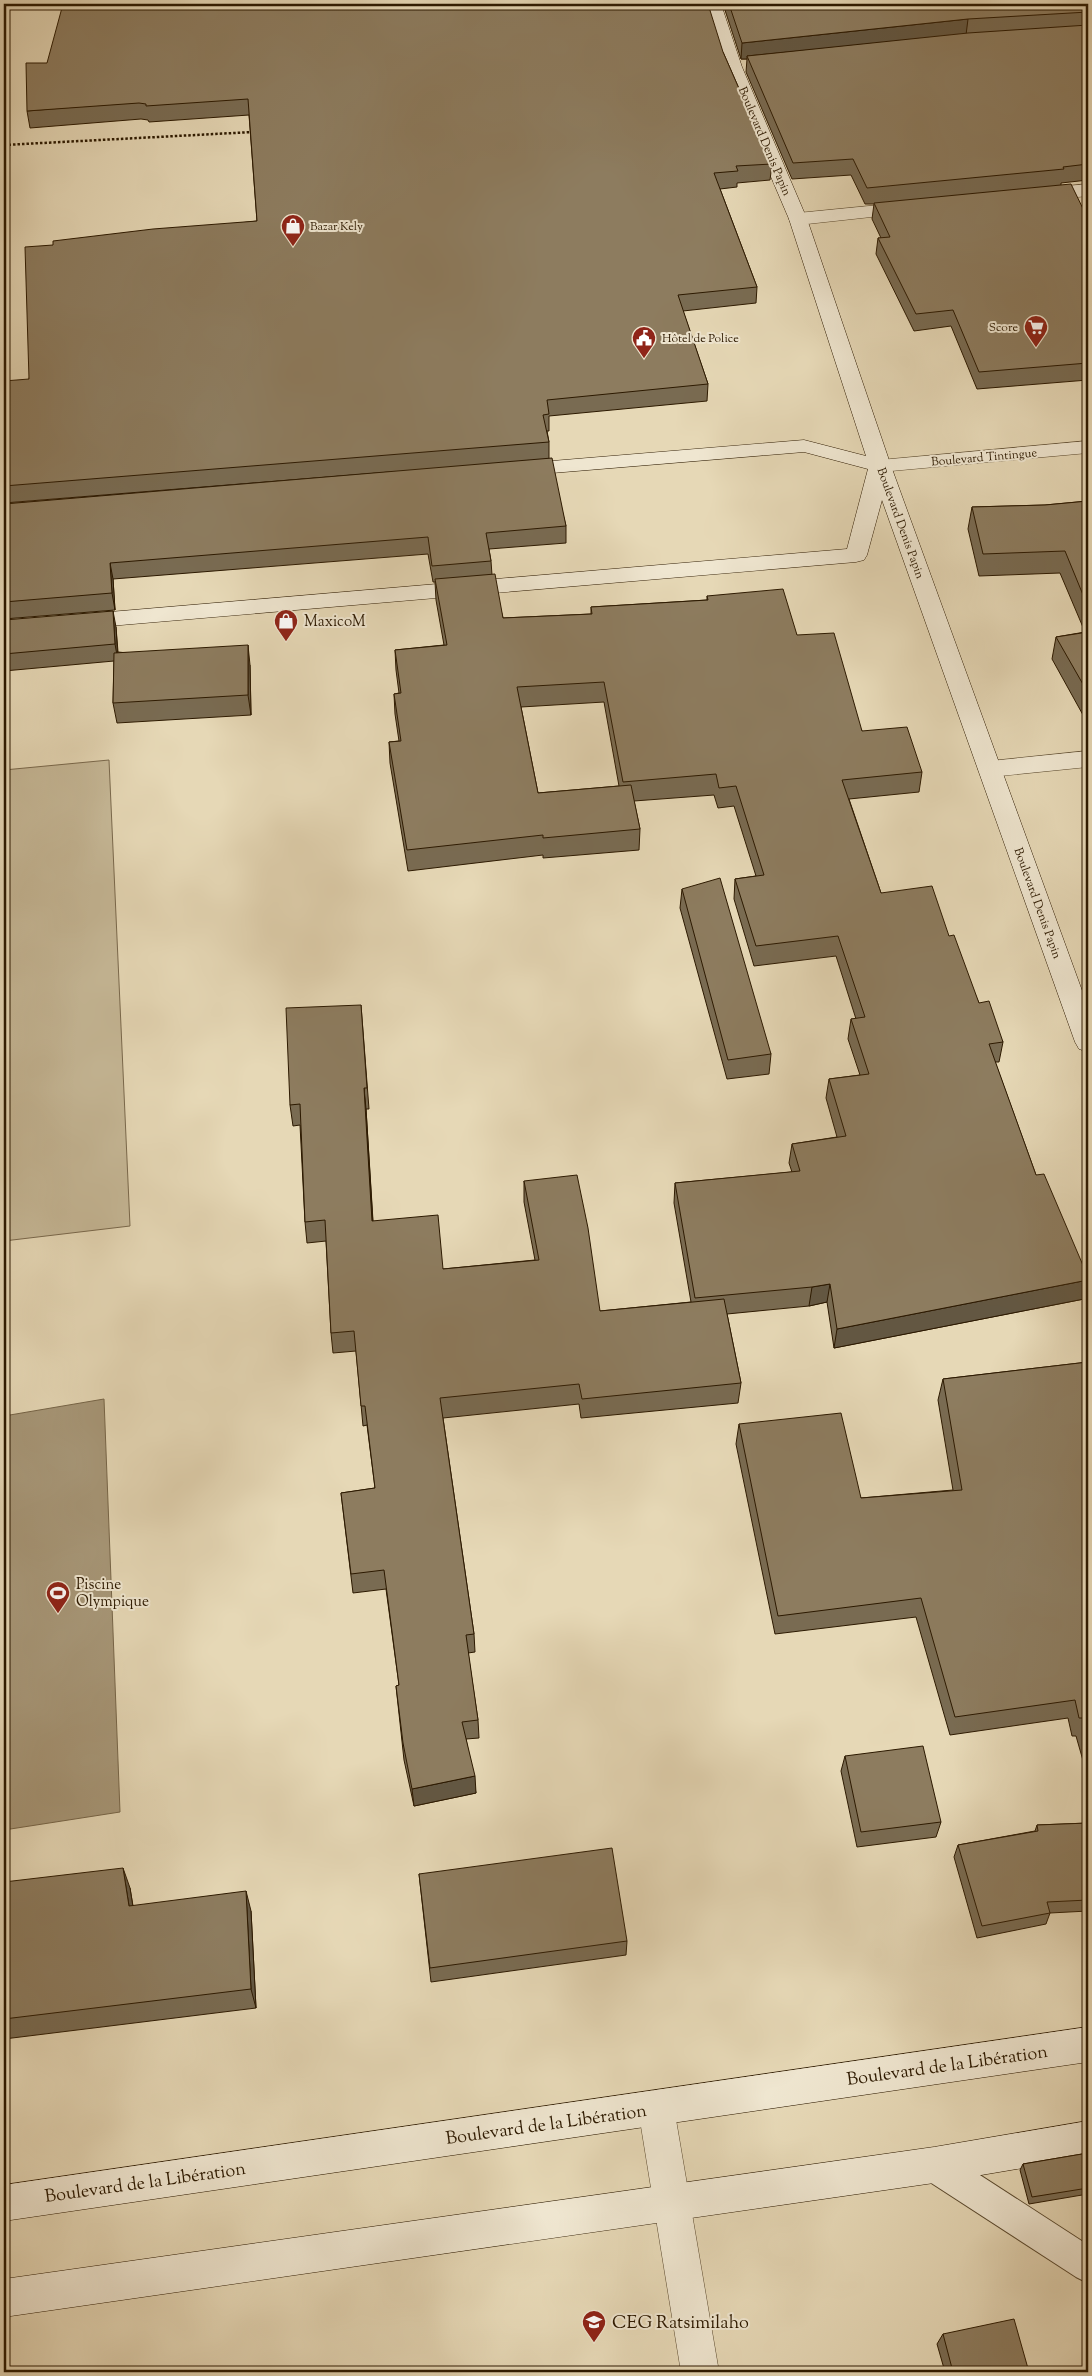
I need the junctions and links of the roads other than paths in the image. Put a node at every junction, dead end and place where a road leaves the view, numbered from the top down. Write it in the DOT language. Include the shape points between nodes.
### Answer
graph roads {
  1 [pos="712,4"];
  2 [pos="1088,190"];
  3 [pos="1020,196"];
  4 [pos="924,206"];
  5 [pos="798,219"];
  6 [pos="1088,447"];
  7 [pos="880,466"];
  8 [pos="498,471"];
  9 [pos="4,628"];
  10 [pos="1088,759"];
  11 [pos="990,769"];
  12 [pos="1088,1042"];
  13 [pos="1088,2044"];
  14 [pos="656,2108"];
  15 [pos="1088,2139"];
  16 [pos="934,2165"];
  17 [pos="671,2202"];
  18 [pos="4,2203"];
  19 [pos="1088,2265"];
  20 [pos="4,2298"];
  21 [pos="700,2372"];
  1 -- 5 [label="main road, Boulevard Denis Papin" via="743,66"];
  2 -- 3 [label="main road"];
  4 -- 5 [label="main road"];
  5 -- 7 [label="main road, Boulevard Denis Papin"];
  6 -- 7 [label="main road, Boulevard Tintingue"];
  7 -- 8 [label="main road, Boulevard Tintingue" via="804,446"];
  7 -- 9 [label="main road" via="856,556"];
  7 -- 11 [label="main road, Boulevard Denis Papin"];
  10 -- 11 [label="main road"];
  11 -- 12 [label="main road, Boulevard Denis Papin"];
  13 -- 14 [label="main road, Boulevard de la Libération"];
  14 -- 17 [label="main road"];
  14 -- 18 [label="main road, Boulevard de la Libération"];
  15 -- 16 [label="main road"];
  16 -- 17 [label="main road"];
  16 -- 19 [label="lane"];
  17 -- 20 [label="main road"];
  17 -- 21 [label="main road"];
}
